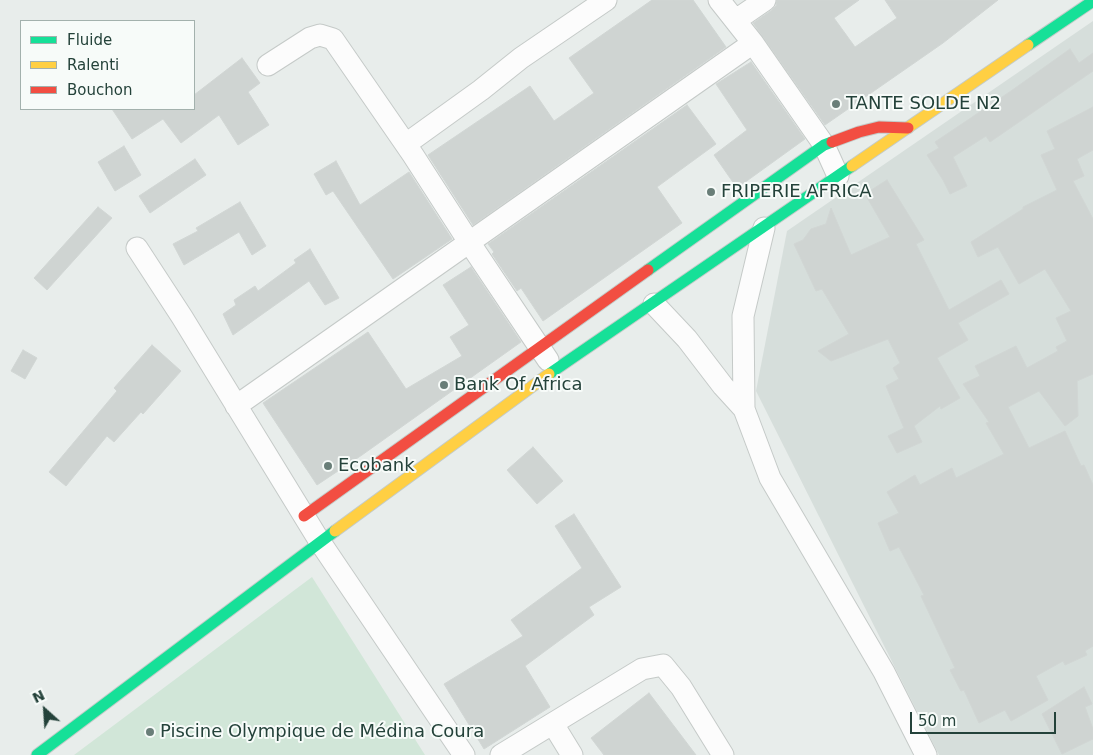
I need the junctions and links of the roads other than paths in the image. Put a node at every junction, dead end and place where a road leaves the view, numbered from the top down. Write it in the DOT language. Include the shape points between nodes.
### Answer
graph roads {
  1 [pos="606,0"];
  2 [pos="719,0"];
  3 [pos="765,0"];
  4 [pos="1093,0"];
  5 [pos="736,20"];
  6 [pos="752,43"];
  7 [pos="268,65"];
  8 [pos="908,128"];
  9 [pos="406,144"];
  10 [pos="824,145"];
  11 [pos="838,176"];
  12 [pos="764,228"];
  13 [pos="469,242"];
  14 [pos="137,248"];
  15 [pos="654,304"];
  16 [pos="539,347"];
  17 [pos="555,371"];
  18 [pos="236,406"];
  19 [pos="744,408"];
  20 [pos="304,516"];
  21 [pos="320,542"];
  22 [pos="553,724"];
  23 [pos="38,755"];
  24 [pos="464,755"];
  25 [pos="500,755"];
  26 [pos="572,755"];
  27 [pos="723,755"];
  28 [pos="926,755"];
  1 -- 9 [label="street" via="521,58"];
  2 -- 5 [label="street"];
  3 -- 5 [label="street"];
  4 -- 8 [label="street"];
  5 -- 6 [label="street"];
  6 -- 10 [label="street"];
  6 -- 13 [label="street"];
  7 -- 9 [label="street" via="310,38 320,35 333,39"];
  8 -- 10 [label="street" via="880,127"];
  8 -- 11 [label="street"];
  9 -- 13 [label="street"];
  10 -- 11 [label="street"];
  10 -- 16 [label="street"];
  11 -- 12 [label="street"];
  12 -- 15 [label="street"];
  12 -- 19 [label="street" via="743,316"];
  13 -- 16 [label="street"];
  13 -- 18 [label="street"];
  14 -- 18 [label="street"];
  15 -- 17 [label="street"];
  15 -- 19 [label="street"];
  16 -- 17 [label="street"];
  16 -- 20 [label="street"];
  17 -- 21 [label="street"];
  18 -- 20 [label="street"];
  19 -- 28 [label="street" via="770,478 884,672"];
  20 -- 21 [label="street"];
  21 -- 23 [label="street"];
  21 -- 24 [label="street"];
  22 -- 25 [label="street"];
  22 -- 26 [label="street"];
  22 -- 27 [label="street" via="642,670 663,665 681,686"];
}
